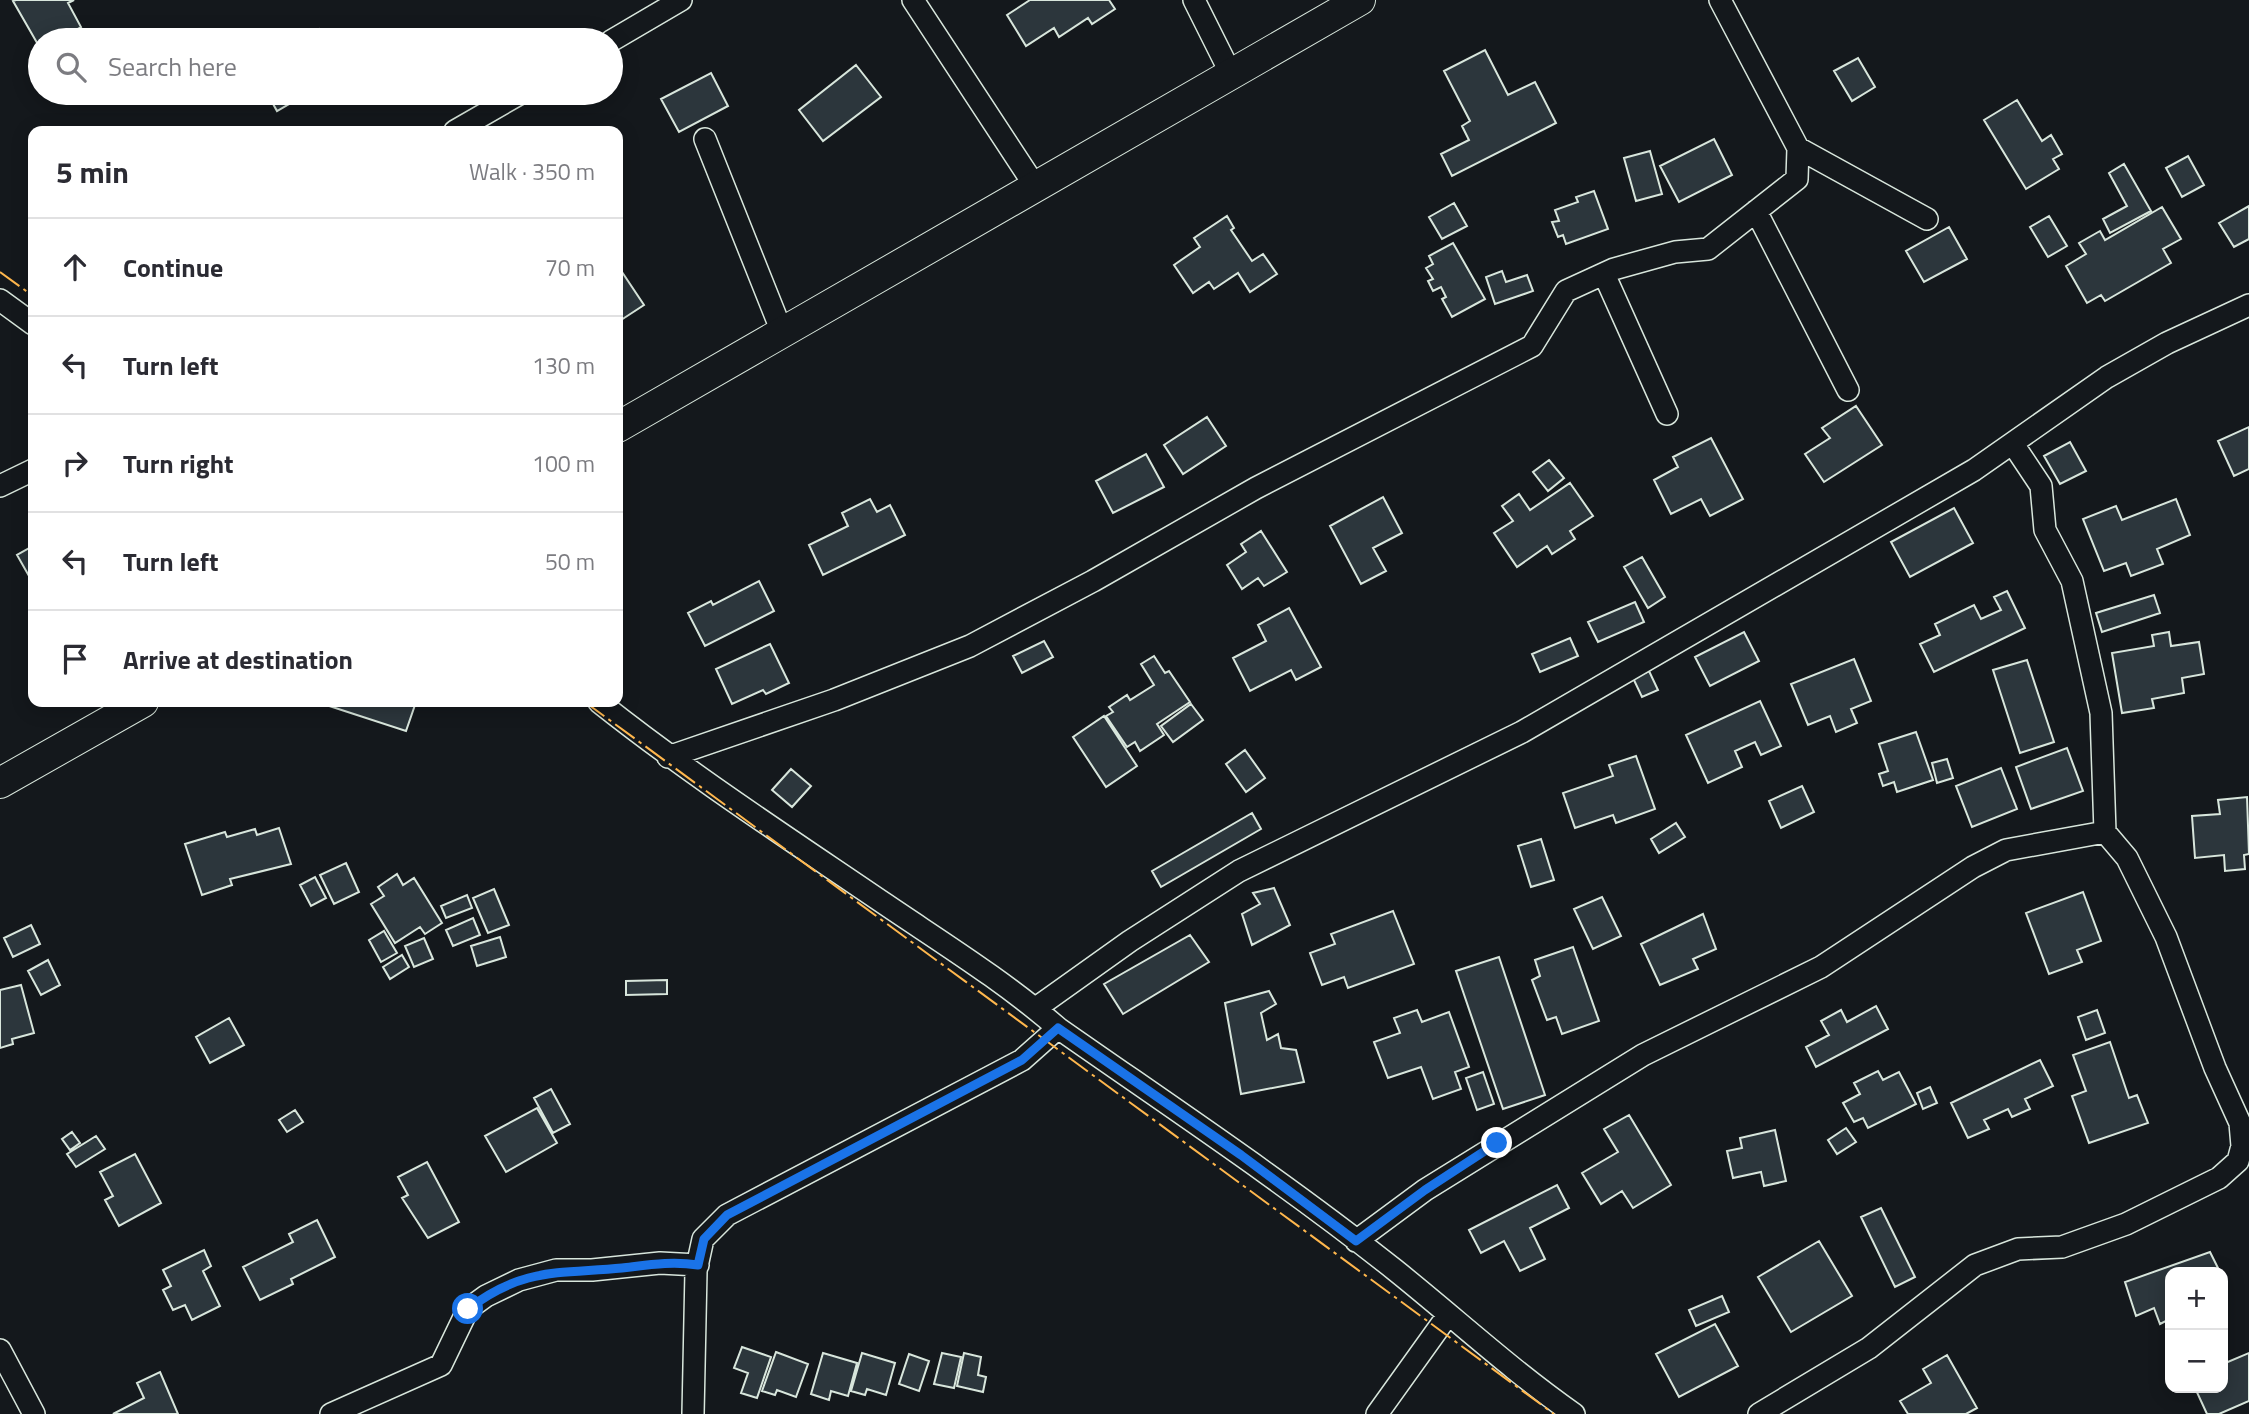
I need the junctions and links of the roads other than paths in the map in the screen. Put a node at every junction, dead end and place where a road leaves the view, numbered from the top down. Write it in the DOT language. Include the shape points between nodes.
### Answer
graph roads {
  1 [pos="681,0"];
  2 [pos="913,0"];
  3 [pos="1194,0"];
  4 [pos="1360,0"];
  5 [pos="1720,0"];
  6 [pos="623,34"];
  7 [pos="1231,74"];
  8 [pos="500,105"];
  9 [pos="464,126"];
  10 [pos="705,139"];
  11 [pos="1798,148"];
  12 [pos="1035,186"];
  13 [pos="1756,211"];
  14 [pos="1927,219"];
  15 [pos="1604,274"];
  16 [pos="0,300"];
  17 [pos="2249,305"];
  18 [pos="28,320"];
  19 [pos="782,332"];
  20 [pos="1848,390"];
  21 [pos="1667,414"];
  22 [pos="623,424"];
  23 [pos="2013,444"];
  24 [pos="28,472"];
  25 [pos="0,486"];
  26 [pos="134,707"];
  27 [pos="605,707"];
  28 [pos="668,757"];
  29 [pos="0,783"];
  30 [pos="2105,832"];
  31 [pos="1036,1008"];
  32 [pos="1058,1028"];
  33 [pos="1356,1241"];
  34 [pos="698,1265"];
  35 [pos="1448,1315"];
  36 [pos="0,1350"];
  37 [pos="34,1414"];
  38 [pos="331,1414"];
  39 [pos="693,1414"];
  40 [pos="1377,1414"];
  41 [pos="1574,1414"];
  42 [pos="1759,1414"];
  1 -- 6 [label="street"];
  2 -- 12 [label="street"];
  3 -- 7 [label="street"];
  4 -- 7 [label="street"];
  5 -- 11 [label="street"];
  7 -- 12 [label="street"];
  8 -- 9 [label="street"];
  10 -- 19 [label="street"];
  11 -- 13 [label="street" via="1797,179"];
  11 -- 14 [label="street"];
  12 -- 19 [label="street"];
  13 -- 15 [label="street" via="1708,249 1675,252"];
  13 -- 20 [label="street"];
  15 -- 21 [label="street"];
  15 -- 28 [label="street" via="1566,291 1531,346 1256,488 970,646 834,701"];
  16 -- 18 [label="street"];
  17 -- 23 [label="street" via="2106,377"];
  19 -- 22 [label="street"];
  23 -- 30 [label="street" via="2041,486 2045,530 2072,581 2101,713"];
  23 -- 31 [label="street" via="1522,732 1239,871"];
  24 -- 25 [label="street"];
  26 -- 29 [label="street"];
  27 -- 28 [label="street"];
  28 -- 31 [label="street"];
  30 -- 33 [label="street" via="2006,850 1973,867 1821,967 1632,1061 1425,1190"];
  30 -- 42 [label="street" via="2127,858 2166,937 2240,1123 2238,1161 2219,1178 2126,1224 2062,1247 2018,1249 1975,1265 1869,1348"];
  31 -- 32 [label="street"];
  32 -- 33 [label="street"];
  32 -- 34 [label="street" via="1022,1060 727,1215 704,1239"];
  33 -- 35 [label="street"];
  34 -- 38 [label="street" via="660,1262 556,1270 519,1280 468,1309 441,1365"];
  34 -- 39 [label="street"];
  35 -- 40 [label="street"];
  35 -- 41 [label="street"];
  36 -- 37 [label="street"];
}
